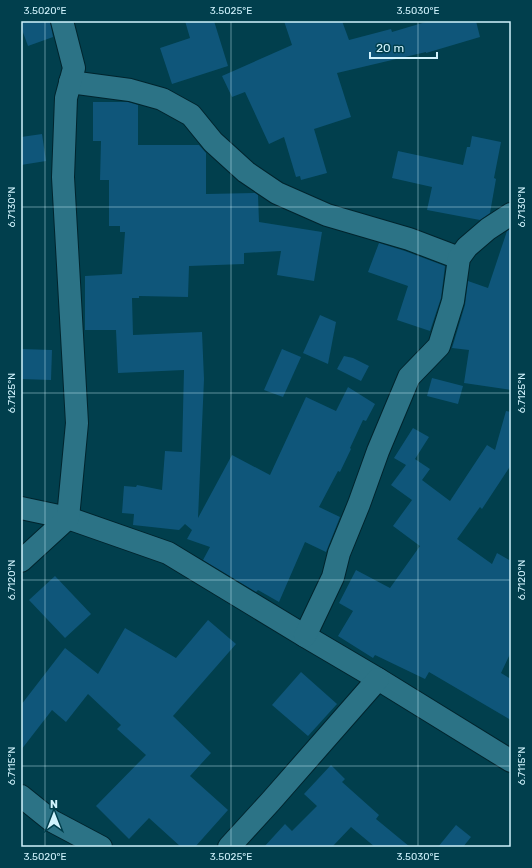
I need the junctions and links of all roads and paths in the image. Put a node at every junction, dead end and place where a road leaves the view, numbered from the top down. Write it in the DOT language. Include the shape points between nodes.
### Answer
graph roads {
  1 [pos="62,21"];
  2 [pos="70,82"];
  3 [pos="511,214"];
  4 [pos="459,258"];
  5 [pos="21,508"];
  6 [pos="68,518"];
  7 [pos="21,561"];
  8 [pos="305,636"];
  9 [pos="378,679"];
  10 [pos="511,761"];
  11 [pos="21,796"];
  12 [pos="101,847"];
  13 [pos="229,847"];
  1 -- 2 [label="street" via="74,68"];
  2 -- 4 [label="street" via="130,90 162,99 191,115 213,142 246,172 277,193 327,215 409,239"];
  2 -- 6 [label="street" via="66,98 64,177 77,423"];
  3 -- 4 [label="street" via="488,229 467,247"];
  4 -- 8 [label="street" via="453,301 439,346 409,377 339,553 333,577"];
  5 -- 6 [label="street"];
  6 -- 7 [label="street"];
  6 -- 8 [label="street" via="168,553"];
  8 -- 9 [label="street"];
  9 -- 10 [label="street"];
  9 -- 13 [label="street"];
  11 -- 12 [label="street" via="52,821"];
}
